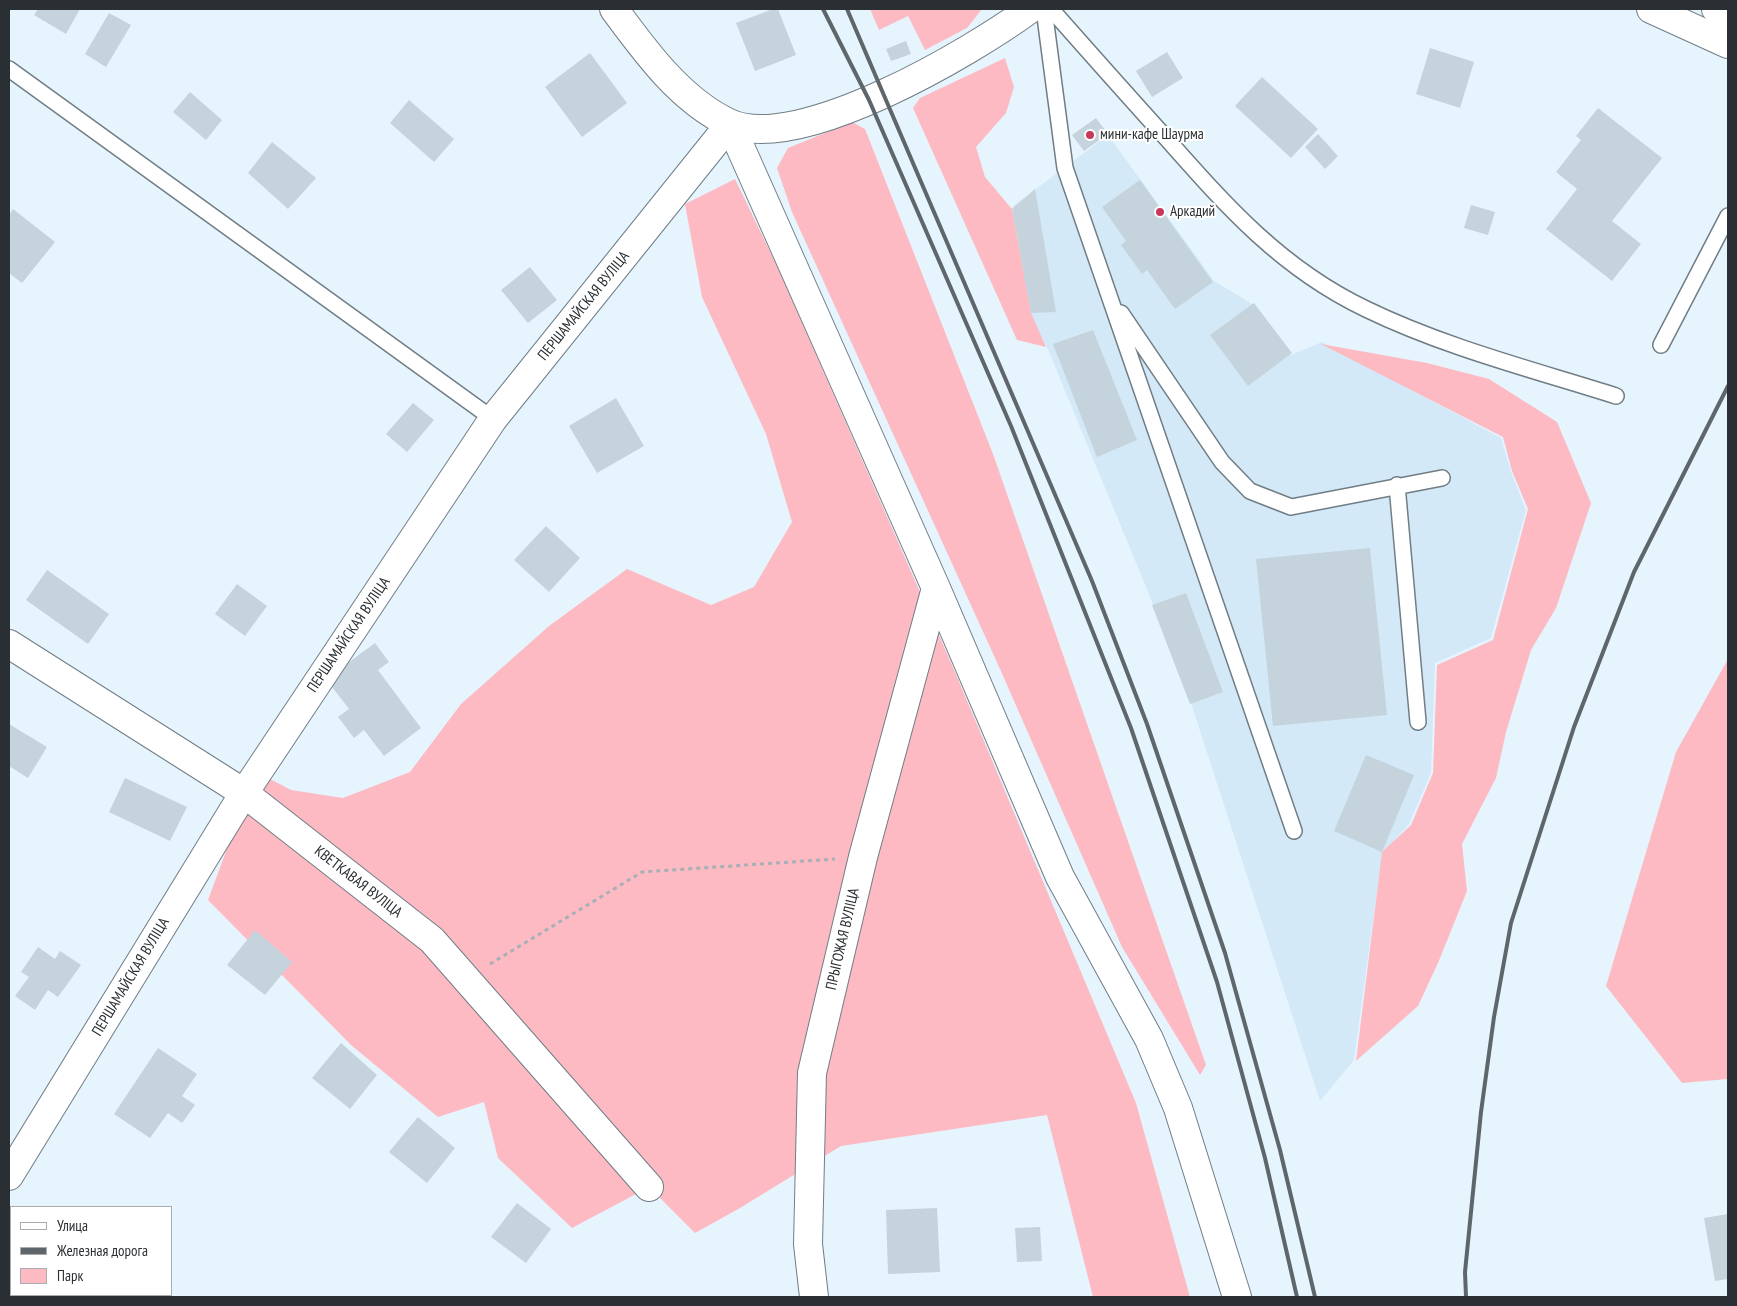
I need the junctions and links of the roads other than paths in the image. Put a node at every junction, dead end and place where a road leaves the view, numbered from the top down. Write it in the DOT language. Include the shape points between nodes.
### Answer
graph roads {
  1 [pos="614,9"];
  2 [pos="1030,9"];
  3 [pos="1044,9"];
  4 [pos="1051,9"];
  5 [pos="1651,9"];
  6 [pos="1716,9"];
  7 [pos="1728,23"];
  8 [pos="1728,44"];
  9 [pos="9,69"];
  10 [pos="730,124"];
  11 [pos="1728,216"];
  12 [pos="1108,295"];
  13 [pos="1661,344"];
  14 [pos="1616,396"];
  15 [pos="493,419"];
  16 [pos="1442,478"];
  17 [pos="1397,485"];
  18 [pos="936,588"];
  19 [pos="9,644"];
  20 [pos="1418,722"];
  21 [pos="244,793"];
  22 [pos="1294,831"];
  23 [pos="9,1176"];
  24 [pos="649,1187"];
  25 [pos="814,1297"];
  26 [pos="1237,1297"];
  1 -- 10 [label="street" via="669,78"];
  2 -- 10 [label="street" via="962,54 869,100 790,127 755,130"];
  3 -- 12 [label="lane" via="1065,168"];
  4 -- 14 [label="lane" via="1232,212 1270,247 1325,286 1365,309 1418,332"];
  5 -- 8 [label="street"];
  6 -- 7 [label="street"];
  9 -- 15 [label="lane"];
  10 -- 15 [label="street, ПЕРШАМАЙСКАЯ ВУЛІЦА"];
  10 -- 18 [label="street"];
  11 -- 13 [label="lane"];
  12 -- 17 [label="lane" via="1222,462 1250,491 1290,507"];
  12 -- 22 [label="lane"];
  15 -- 21 [label="street, ПЕРШАМАЙСКАЯ ВУЛІЦА"];
  16 -- 17 [label="lane"];
  17 -- 20 [label="lane"];
  18 -- 25 [label="street, ПРЫГОЖАЯ ВУЛІЦА" via="863,857 812,1072 808,1244"];
  18 -- 26 [label="street" via="1060,878 1149,1038 1171,1090"];
  19 -- 21 [label="street, КВЕТКАВАЯ ВУЛІЦА"];
  21 -- 23 [label="street, ПЕРШАМАЙСКАЯ ВУЛІЦА"];
  21 -- 24 [label="street, КВЕТКАВАЯ ВУЛІЦА" via="432,940"];
}
